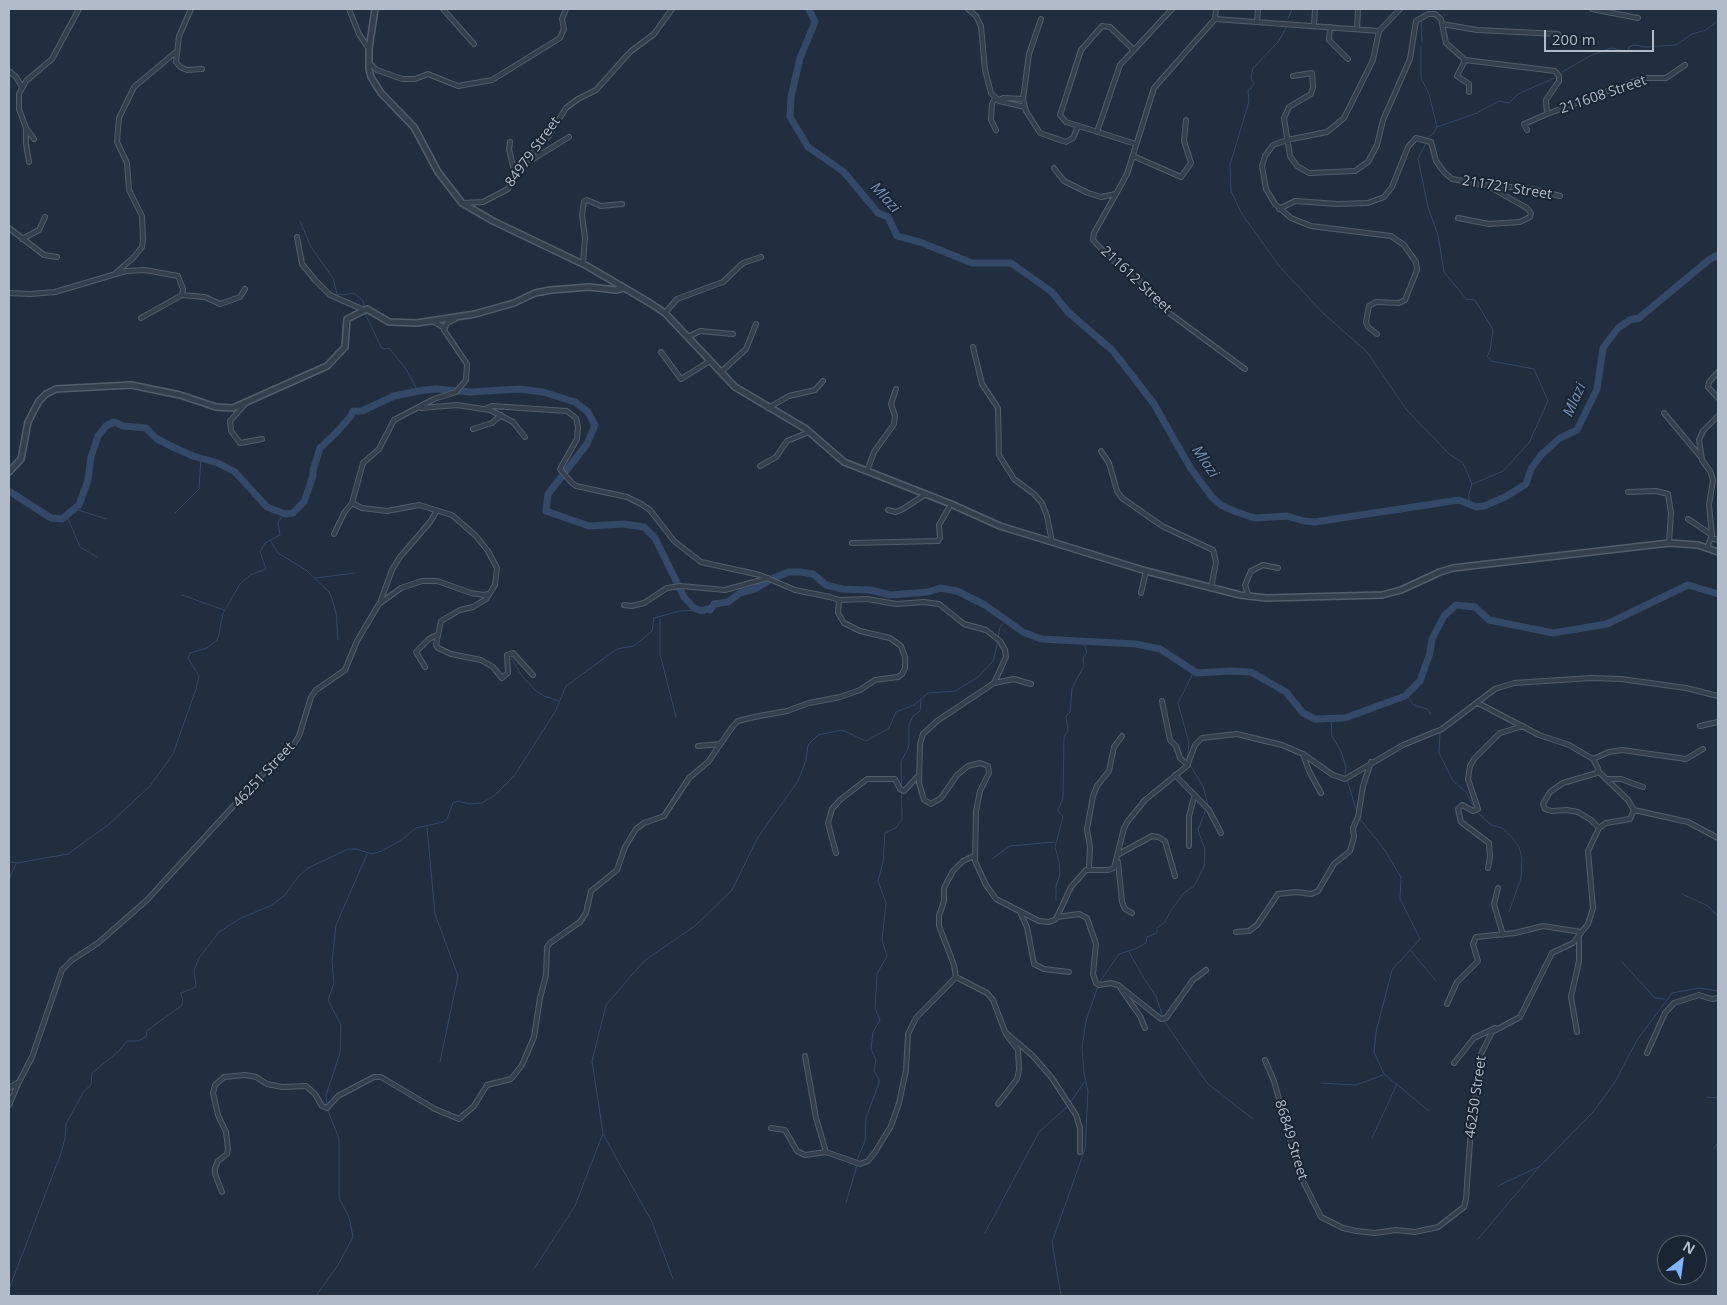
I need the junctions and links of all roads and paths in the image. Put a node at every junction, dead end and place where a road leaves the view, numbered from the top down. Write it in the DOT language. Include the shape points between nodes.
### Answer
graph roads {
  1 [pos="79,9"];
  2 [pos="191,9"];
  3 [pos="349,9"];
  4 [pos="375,9"];
  5 [pos="443,9"];
  6 [pos="566,9"];
  7 [pos="672,9"];
  8 [pos="968,9"];
  9 [pos="1172,9"];
  10 [pos="1216,9"];
  11 [pos="1258,9"];
  12 [pos="1315,9"];
  13 [pos="1358,9"];
  14 [pos="1400,9"];
  15 [pos="1440,9"];
  16 [pos="1592,9"];
  17 [pos="1435,14"];
  18 [pos="1638,18"];
  19 [pos="1040,19"];
  20 [pos="1215,19"];
  21 [pos="1257,22"];
  22 [pos="1442,24"];
  23 [pos="1314,25"];
  24 [pos="1330,27"];
  25 [pos="1357,29"];
  26 [pos="1380,31"];
  27 [pos="1558,34"];
  28 [pos="474,44"];
  29 [pos="369,49"];
  30 [pos="1134,50"];
  31 [pos="176,52"];
  32 [pos="1348,58"];
  33 [pos="1465,60"];
  34 [pos="368,64"];
  35 [pos="1685,65"];
  36 [pos="202,69"];
  37 [pos="9,71"];
  38 [pos="1293,76"];
  39 [pos="22,87"];
  40 [pos="1469,92"];
  41 [pos="997,99"];
  42 [pos="1024,99"];
  43 [pos="1025,107"];
  44 [pos="1547,114"];
  45 [pos="1186,120"];
  46 [pos="1078,126"];
  47 [pos="26,128"];
  48 [pos="996,130"];
  49 [pos="1527,130"];
  50 [pos="1097,132"];
  51 [pos="569,137"];
  52 [pos="34,138"];
  53 [pos="1287,140"];
  54 [pos="510,142"];
  55 [pos="1136,144"];
  56 [pos="1133,156"];
  57 [pos="29,162"];
  58 [pos="524,162"];
  59 [pos="1054,168"];
  60 [pos="515,175"];
  61 [pos="1486,185"];
  62 [pos="1116,194"];
  63 [pos="1560,196"];
  64 [pos="462,203"];
  65 [pos="622,204"];
  66 [pos="1279,208"];
  67 [pos="45,217"];
  68 [pos="1458,218"];
  69 [pos="9,228"];
  70 [pos="296,236"];
  71 [pos="22,239"];
  72 [pos="57,257"];
  73 [pos="761,257"];
  74 [pos="582,264"];
  75 [pos="116,273"];
  76 [pos="624,288"];
  77 [pos="245,289"];
  78 [pos="9,293"];
  79 [pos="182,295"];
  80 [pos="364,310"];
  81 [pos="664,313"];
  82 [pos="475,314"];
  83 [pos="141,318"];
  84 [pos="432,320"];
  85 [pos="756,324"];
  86 [pos="445,328"];
  87 [pos="733,334"];
  88 [pos="1377,334"];
  89 [pos="688,337"];
  90 [pos="973,347"];
  91 [pos="661,352"];
  92 [pos="710,361"];
  93 [pos="1245,369"];
  94 [pos="720,372"];
  95 [pos="1718,372"];
  96 [pos="823,381"];
  97 [pos="896,389"];
  98 [pos="1718,398"];
  99 [pos="246,403"];
  100 [pos="421,408"];
  101 [pos="768,408"];
  102 [pos="485,409"];
  103 [pos="1664,413"];
  104 [pos="501,415"];
  105 [pos="1718,416"];
  106 [pos="473,429"];
  107 [pos="809,432"];
  108 [pos="524,437"];
  109 [pos="262,439"];
  110 [pos="1101,451"];
  111 [pos="1700,456"];
  112 [pos="760,466"];
  113 [pos="867,471"];
  114 [pos="9,472"];
  115 [pos="1628,492"];
  116 [pos="926,494"];
  117 [pos="352,503"];
  118 [pos="951,504"];
  119 [pos="888,510"];
  120 [pos="436,512"];
  121 [pos="1688,519"];
  122 [pos="334,534"];
  123 [pos="1718,540"];
  124 [pos="1052,542"];
  125 [pos="1710,542"];
  126 [pos="852,543"];
  127 [pos="1669,543"];
  128 [pos="1718,551"];
  129 [pos="1278,568"];
  130 [pos="1146,571"];
  131 [pos="768,578"];
  132 [pos="1210,588"];
  133 [pos="490,593"];
  134 [pos="1140,593"];
  135 [pos="1249,597"];
  136 [pos="839,600"];
  137 [pos="380,603"];
  138 [pos="624,605"];
  139 [pos="437,635"];
  140 [pos="425,667"];
  141 [pos="533,674"];
  142 [pos="994,684"];
  143 [pos="1031,684"];
  144 [pos="1718,696"];
  145 [pos="1162,701"];
  146 [pos="1478,703"];
  147 [pos="1718,722"];
  148 [pos="1523,726"];
  149 [pos="1700,726"];
  150 [pos="1122,736"];
  151 [pos="720,744"];
  152 [pos="698,746"];
  153 [pos="1703,750"];
  154 [pos="1303,754"];
  155 [pos="1592,759"];
  156 [pos="1371,762"];
  157 [pos="1188,765"];
  158 [pos="1598,771"];
  159 [pos="918,775"];
  160 [pos="1175,775"];
  161 [pos="1606,779"];
  162 [pos="1644,787"];
  163 [pos="1321,793"];
  164 [pos="1194,798"];
  165 [pos="1634,810"];
  166 [pos="1599,828"];
  167 [pos="1221,833"];
  168 [pos="1718,838"];
  169 [pos="1190,846"];
  170 [pos="836,853"];
  171 [pos="1118,854"];
  172 [pos="974,856"];
  173 [pos="1118,860"];
  174 [pos="1488,868"];
  175 [pos="1089,869"];
  176 [pos="1175,876"];
  177 [pos="1498,888"];
  178 [pos="1018,910"];
  179 [pos="1132,913"];
  180 [pos="1057,917"];
  181 [pos="1236,932"];
  182 [pos="1580,934"];
  183 [pos="1503,935"];
  184 [pos="1206,970"];
  185 [pos="1069,972"];
  186 [pos="956,978"];
  187 [pos="1118,985"];
  188 [pos="1718,1000"];
  189 [pos="1447,1004"];
  190 [pos="1144,1028"];
  191 [pos="1497,1028"];
  192 [pos="1004,1032"];
  193 [pos="1577,1032"];
  194 [pos="1647,1053"];
  195 [pos="805,1056"];
  196 [pos="1265,1060"];
  197 [pos="1454,1063"];
  198 [pos="19,1082"];
  199 [pos="9,1088"];
  200 [pos="998,1104"];
  201 [pos="9,1105"];
  202 [pos="771,1128"];
  203 [pos="826,1152"];
  204 [pos="1080,1152"];
  205 [pos="222,1192"];
  206 [pos="1321,1217"];
  1 -- 39 [label="street" via="52,59"];
  2 -- 31 [label="street" via="180,30"];
  3 -- 29 [label="street"];
  4 -- 29 [label="street"];
  5 -- 28 [label="street"];
  6 -- 34 [label="street" via="560,38 498,78 462,86 428,74 409,80 395,78"];
  7 -- 58 [label="street, 84979 Street" via="654,34 622,61 596,90 566,108 548,137"];
  8 -- 41 [label="street" via="981,26 985,70 991,93"];
  9 -- 30 [label="street"];
  10 -- 20 [label="street"];
  11 -- 21 [label="street"];
  12 -- 23 [label="street"];
  13 -- 25 [label="street"];
  14 -- 26 [label="street"];
  15 -- 17 [label="street"];
  16 -- 18 [label="street"];
  17 -- 22 [label="street"];
  17 -- 53 [label="street" via="1416,22 1410,60 1383,120 1374,152 1362,168 1317,174 1304,171 1293,161"];
  19 -- 42 [label="street" via="1029,54"];
  20 -- 21 [label="street"];
  20 -- 55 [label="street" via="1154,88"];
  21 -- 23 [label="street"];
  22 -- 27 [label="street" via="1477,30"];
  22 -- 33 [label="street" via="1446,43"];
  23 -- 24 [label="street"];
  24 -- 25 [label="street"];
  24 -- 32 [label="street" via="1329,40"];
  25 -- 26 [label="street"];
  26 -- 53 [label="street" via="1373,60 1344,118 1327,132"];
  29 -- 34 [label="street"];
  30 -- 46 [label="street" via="1108,26 1102,26 1087,41 1081,50 1060,115 1066,122"];
  30 -- 50 [label="street" via="1117,70"];
  31 -- 36 [label="street" via="176,62 182,69"];
  31 -- 75 [label="street" via="133,88 119,118 117,142 126,163 128,185 142,216 143,239 142,247"];
  33 -- 40 [label="street" via="1457,76 1470,85"];
  33 -- 44 [label="street, 211608 Street" via="1555,71 1559,78 1546,100"];
  34 -- 64 [label="street" via="375,86 414,127 438,172"];
  35 -- 44 [label="street, 211608 Street" via="1666,78 1643,78"];
  37 -- 39 [label="street"];
  38 -- 53 [label="street" via="1312,74 1314,87 1311,94 1285,113"];
  39 -- 47 [label="street" via="18,102"];
  41 -- 42 [label="street"];
  41 -- 43 [label="street"];
  41 -- 48 [label="street" via="991,113"];
  42 -- 43 [label="street"];
  43 -- 46 [label="street" via="1034,126 1045,136 1069,142"];
  44 -- 49 [label="street, 211608 Street" via="1524,124"];
  45 -- 56 [label="street" via="1184,141 1191,163 1181,177"];
  46 -- 50 [label="street"];
  47 -- 52 [label="street"];
  47 -- 57 [label="street"];
  50 -- 55 [label="street"];
  51 -- 58 [label="street"];
  53 -- 66 [label="street" via="1268,150 1262,166 1266,189"];
  54 -- 60 [label="street"];
  55 -- 56 [label="street"];
  56 -- 62 [label="street"];
  58 -- 60 [label="street, 84979 Street"];
  59 -- 62 [label="street" via="1064,180 1088,193 1101,197"];
  60 -- 64 [label="street, 84979 Street" via="508,189 488,201"];
  61 -- 63 [label="street, 211721 Street" via="1532,189"];
  61 -- 66 [label="street, 211721 Street" via="1448,176 1436,161 1431,142 1416,138 1408,147 1392,188 1384,197 1368,203 1295,200"];
  61 -- 68 [label="street" via="1527,208 1530,217 1520,222 1489,224"];
  62 -- 93 [label="street, 211612 Street" via="1093,240 1110,258 1136,276 1157,304"];
  64 -- 74 [label="street"];
  65 -- 74 [label="street" via="601,206 587,200 584,202"];
  66 -- 88 [label="street" via="1302,224 1391,236 1404,245 1418,265 1410,290 1402,302 1376,302 1369,306 1366,322"];
  67 -- 71 [label="street" via="39,230"];
  69 -- 71 [label="street"];
  70 -- 80 [label="street" via="302,264 315,280 330,295"];
  71 -- 72 [label="street" via="44,255"];
  73 -- 81 [label="street" via="743,262 724,282 677,299"];
  74 -- 76 [label="street"];
  75 -- 78 [label="street" via="55,292"];
  75 -- 79 [label="street" via="145,270 176,275 182,285"];
  76 -- 81 [label="street"];
  76 -- 82 [label="street" via="589,287 542,292"];
  77 -- 79 [label="street" via="240,297 220,304 205,297"];
  79 -- 83 [label="street"];
  80 -- 84 [label="street" via="369,309 389,322 410,324"];
  80 -- 99 [label="street" via="347,319 344,350 327,366"];
  81 -- 89 [label="street"];
  82 -- 84 [label="street"];
  82 -- 86 [label="street" via="451,320"];
  84 -- 86 [label="street"];
  85 -- 94 [label="street" via="746,349"];
  86 -- 100 [label="street" via="468,368 466,380 457,391"];
  87 -- 89 [label="street" via="700,331"];
  89 -- 92 [label="street"];
  90 -- 124 [label="street" via="982,384 998,408 1000,455 1014,479 1042,503"];
  91 -- 92 [label="street" via="681,379"];
  92 -- 94 [label="street"];
  94 -- 101 [label="street" via="739,390"];
  95 -- 98 [label="street" via="1708,387"];
  96 -- 101 [label="street" via="815,390 789,396"];
  97 -- 113 [label="street" via="891,404 894,424 874,452"];
  99 -- 109 [label="street" via="230,421 231,430 240,443"];
  99 -- 114 [label="street" via="233,408 216,407 180,395 131,385 56,389 39,401 28,422 21,459"];
  100 -- 102 [label="street" via="457,405"];
  100 -- 117 [label="street" via="394,420 379,449 365,459"];
  101 -- 107 [label="street"];
  102 -- 104 [label="street"];
  102 -- 131 [label="street" via="492,406 567,412 576,418 577,439 560,469 576,486 627,497 641,504 650,510 674,541 701,562"];
  103 -- 111 [label="street"];
  104 -- 106 [label="street" via="492,423"];
  104 -- 108 [label="street" via="513,422"];
  105 -- 111 [label="street" via="1700,437"];
  107 -- 112 [label="street" via="787,441 776,456"];
  107 -- 113 [label="street" via="836,457"];
  110 -- 132 [label="street" via="1111,468 1118,493 1126,501 1162,526 1213,550 1216,562"];
  111 -- 125 [label="street" via="1713,480 1709,506"];
  113 -- 116 [label="street"];
  115 -- 127 [label="street" via="1668,494 1671,513"];
  116 -- 118 [label="street"];
  116 -- 119 [label="street" via="903,510"];
  117 -- 120 [label="street" via="362,508 387,511 419,505"];
  117 -- 122 [label="street"];
  118 -- 124 [label="street" via="1012,531"];
  118 -- 126 [label="street" via="939,525 938,541"];
  120 -- 133 [label="street" via="457,519 488,551 498,575"];
  120 -- 137 [label="street" via="400,557"];
  121 -- 125 [label="street"];
  123 -- 125 [label="street"];
  124 -- 130 [label="street"];
  125 -- 127 [label="street"];
  125 -- 128 [label="street"];
  127 -- 135 [label="street" via="1453,568 1382,595"];
  129 -- 135 [label="street" via="1263,565 1251,571 1245,585"];
  130 -- 132 [label="street"];
  130 -- 134 [label="street"];
  131 -- 136 [label="street" via="795,590"];
  131 -- 138 [label="street" via="726,590 667,588 644,603"];
  132 -- 135 [label="street"];
  133 -- 137 [label="street, 46251 Street" via="474,594 430,580 401,588"];
  133 -- 139 [label="street" via="473,607 460,610 441,622"];
  136 -- 142 [label="street" via="867,599 901,604 924,602 943,606 964,624 989,631 1003,644 1006,657"];
  136 -- 151 [label="street" via="838,613 844,623 860,631 890,638 900,646 905,657 902,674 876,680 857,692 840,697 738,721"];
  137 -- 198 [label="street, 46251 Street" via="357,641 346,670 312,694 294,744 147,900 62,970 32,1057"];
  139 -- 140 [label="street" via="429,638 416,652"];
  139 -- 141 [label="street" via="438,648 481,660 493,667 499,677 508,673 507,654 511,652"];
  142 -- 143 [label="street" via="1014,679"];
  142 -- 159 [label="street" via="925,730 920,742"];
  144 -- 146 [label="street" via="1649,681 1591,678 1514,683 1495,690"];
  145 -- 157 [label="street" via="1170,740"];
  146 -- 148 [label="street"];
  146 -- 156 [label="street" via="1442,730 1416,738"];
  147 -- 149 [label="street"];
  148 -- 155 [label="street" via="1569,745"];
  148 -- 174 [label="street" via="1500,733 1474,759 1468,779 1478,809 1474,811 1462,804 1458,809 1461,822 1489,843"];
  150 -- 175 [label="street" via="1114,747 1109,771 1093,796 1087,829"];
  151 -- 152 [label="street"];
  151 -- 205 [label="street" via="705,765 689,778 664,816 636,829 617,870 591,892 586,913 580,922 547,947 546,975 534,1037 522,1065 511,1079 487,1085 474,1106 459,1119 435,1109 381,1077 374,1077 338,1096 326,1108 306,1086 292,1088 267,1084 245,1075 224,1077 215,1085 213,1093 228,1149 215,1168"];
  153 -- 155 [label="street" via="1686,759 1622,750"];
  154 -- 156 [label="street" via="1324,770 1345,779"];
  154 -- 157 [label="street" via="1246,735 1224,734 1199,740"];
  154 -- 163 [label="street"];
  155 -- 158 [label="street"];
  156 -- 181 [label="street" via="1350,851 1334,864 1318,891 1278,894 1257,925 1246,932"];
  157 -- 160 [label="street"];
  158 -- 161 [label="street"];
  158 -- 166 [label="street" via="1592,776 1563,783 1550,792 1543,804 1550,811 1578,812"];
  159 -- 170 [label="street" via="904,791 895,779 867,779 840,800 832,809 828,823"];
  159 -- 172 [label="street" via="922,797 931,804 941,798 957,775 968,766 980,763 988,766 989,773 976,811"];
  160 -- 164 [label="street"];
  160 -- 171 [label="street" via="1145,800 1128,820"];
  161 -- 162 [label="street" via="1621,779"];
  161 -- 165 [label="street"];
  164 -- 167 [label="street" via="1209,810"];
  164 -- 169 [label="street" via="1189,817"];
  165 -- 166 [label="street" via="1630,819 1606,823"];
  165 -- 168 [label="street" via="1688,822"];
  166 -- 182 [label="street" via="1588,851 1592,912"];
  171 -- 173 [label="street"];
  171 -- 176 [label="street" via="1158,836 1165,841"];
  172 -- 178 [label="street" via="993,896"];
  172 -- 186 [label="street" via="953,871 944,888 939,916 939,926"];
  173 -- 175 [label="street" via="1111,870"];
  173 -- 179 [label="street" via="1122,902"];
  175 -- 180 [label="street" via="1071,886"];
  177 -- 183 [label="street" via="1494,904"];
  178 -- 180 [label="street" via="1044,922 1054,921"];
  178 -- 185 [label="street" via="1027,927 1034,964 1044,969"];
  180 -- 187 [label="street" via="1080,914 1088,918 1096,944 1094,980 1099,985"];
  182 -- 183 [label="street" via="1543,926"];
  182 -- 191 [label="street, 46250 Street" via="1573,943 1557,949 1550,956 1518,1018"];
  182 -- 193 [label="street" via="1579,961 1571,997"];
  183 -- 189 [label="street" via="1482,936 1474,940 1478,961 1457,982"];
  184 -- 187 [label="street" via="1193,980 1163,1020"];
  186 -- 192 [label="street" via="987,993 993,1000"];
  186 -- 203 [label="street" via="916,1018 908,1034 906,1070 899,1103 891,1126 875,1152 868,1161 860,1164"];
  187 -- 190 [label="street" via="1140,1016"];
  188 -- 194 [label="street" via="1699,995 1674,1003 1665,1012"];
  191 -- 197 [label="street" via="1474,1038"];
  191 -- 206 [label="street, 46250 Street" via="1489,1036 1478,1061 1480,1079 1472,1113 1466,1199 1461,1210 1435,1228 1415,1232 1356,1231"];
  192 -- 200 [label="street" via="1018,1050 1019,1070 1017,1079"];
  192 -- 204 [label="street" via="1043,1066 1062,1092 1080,1128"];
  195 -- 203 [label="street" via="816,1118"];
  196 -- 206 [label="street, 86849 Street" via="1300,1175"];
  198 -- 199 [label="street"];
  198 -- 201 [label="street, 46251 Street"];
  202 -- 203 [label="street" via="785,1130 796,1151 802,1154"];
}
